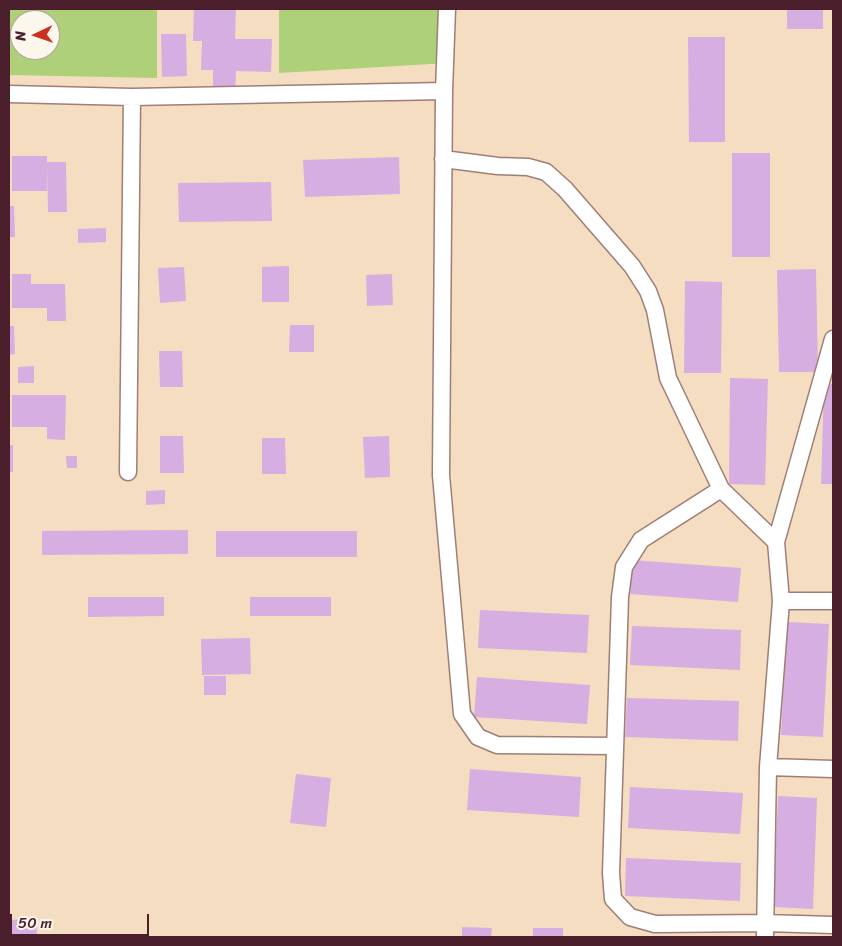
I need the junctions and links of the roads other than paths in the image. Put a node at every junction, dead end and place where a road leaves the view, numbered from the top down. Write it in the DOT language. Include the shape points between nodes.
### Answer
graph roads {
  1 [pos="447,9"];
  2 [pos="444,91"];
  3 [pos="9,94"];
  4 [pos="132,97"];
  5 [pos="443,159"];
  6 [pos="833,339"];
  7 [pos="128,472"];
  8 [pos="721,489"];
  9 [pos="776,542"];
  10 [pos="781,601"];
  11 [pos="833,601"];
  12 [pos="615,746"];
  13 [pos="768,767"];
  14 [pos="833,769"];
  15 [pos="833,925"];
  16 [pos="765,930"];
  1 -- 2 [label="street"];
  2 -- 4 [label="street"];
  2 -- 5 [label="street"];
  3 -- 4 [label="street"];
  4 -- 7 [label="street"];
  5 -- 8 [label="street" via="528,167 546,172 565,189 632,266 648,291 655,310 668,378"];
  5 -- 12 [label="street" via="441,475 462,714 478,737 497,745"];
  6 -- 9 [label="street"];
  8 -- 9 [label="street"];
  8 -- 12 [label="street" via="641,540 624,567"];
  9 -- 10 [label="street"];
  10 -- 11 [label="street"];
  10 -- 13 [label="street"];
  12 -- 16 [label="street" via="613,899 630,917 655,924"];
  13 -- 14 [label="street"];
  13 -- 16 [label="street"];
  15 -- 16 [label="street"];
}
